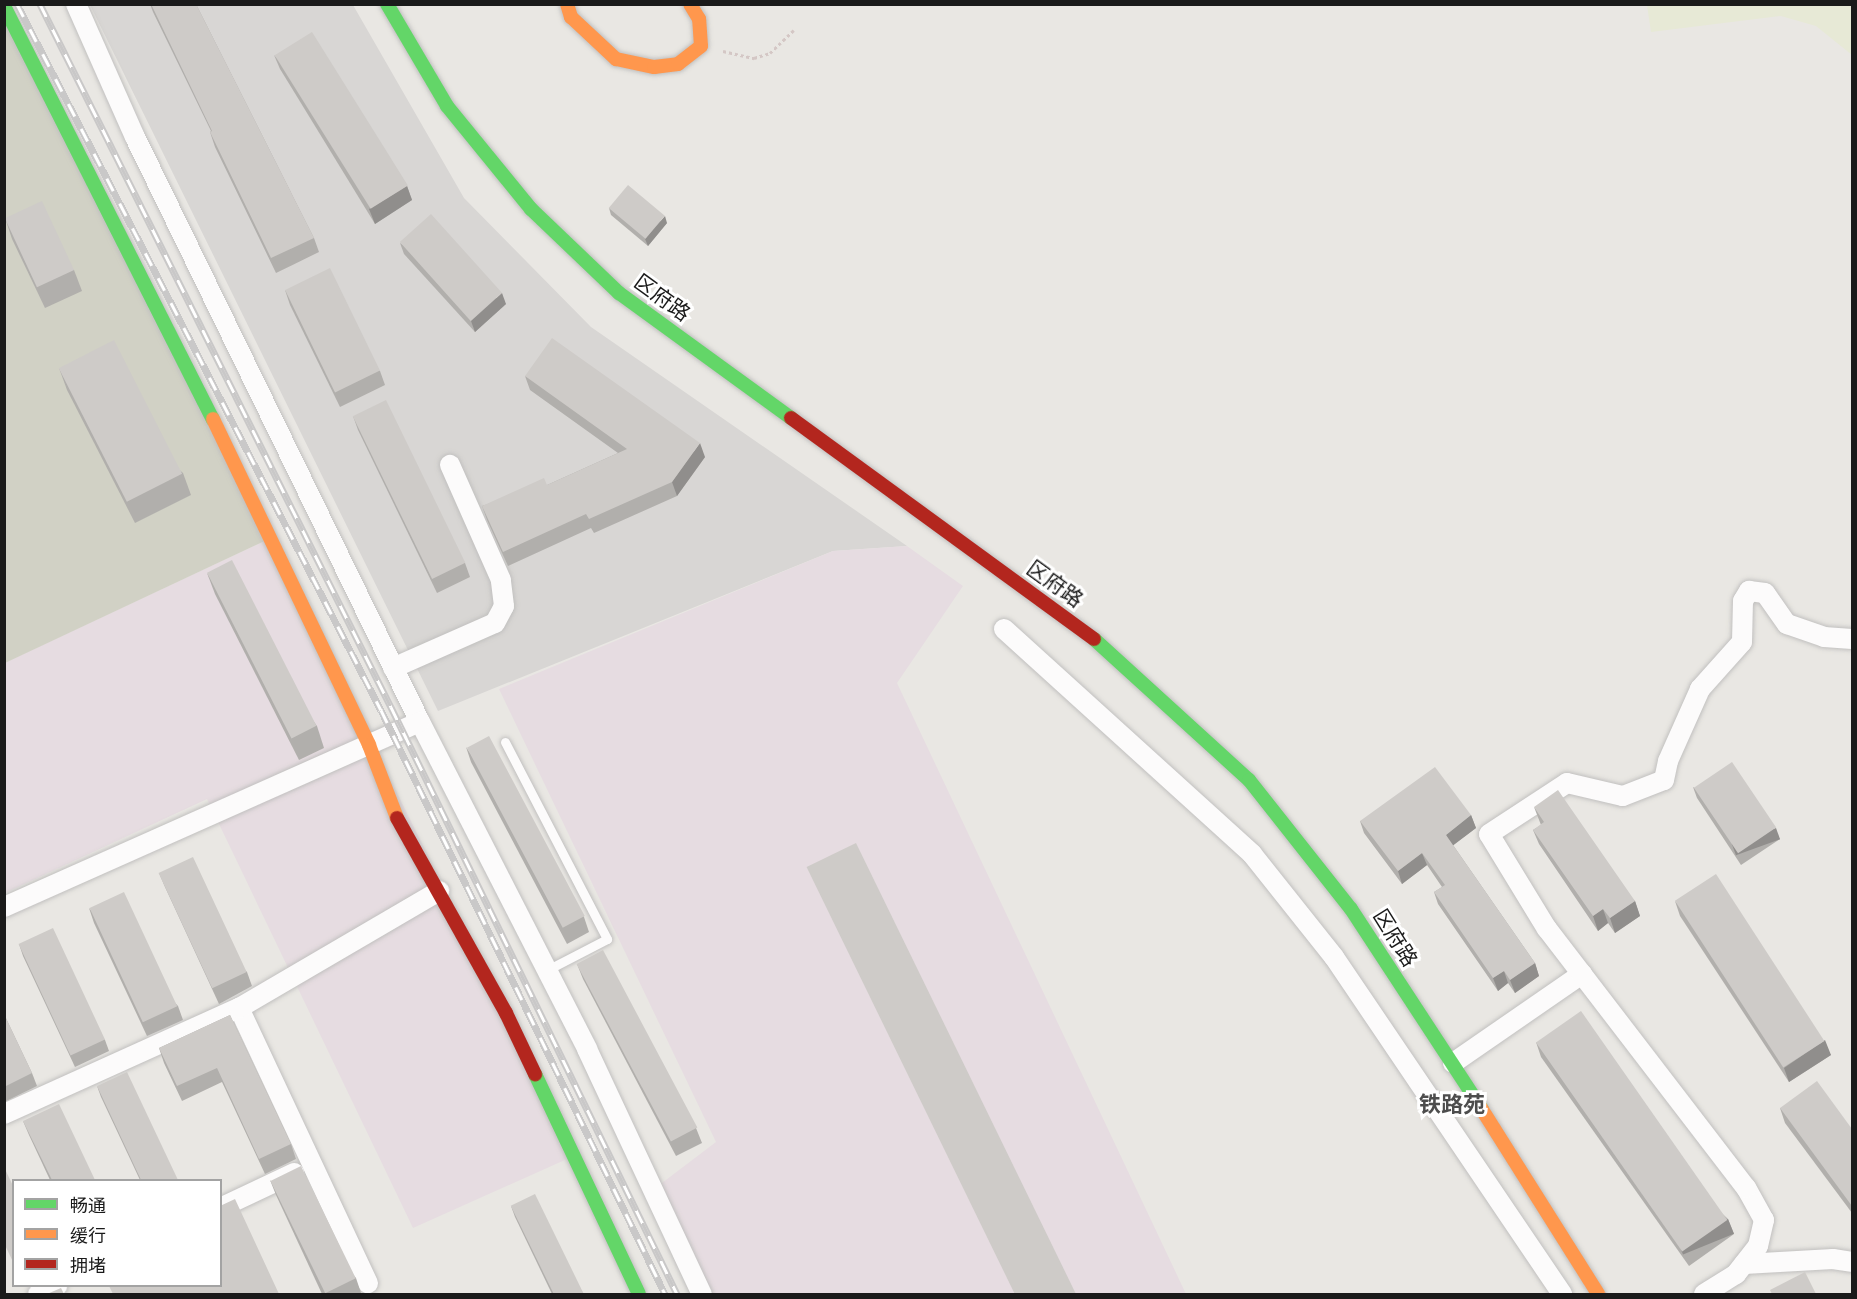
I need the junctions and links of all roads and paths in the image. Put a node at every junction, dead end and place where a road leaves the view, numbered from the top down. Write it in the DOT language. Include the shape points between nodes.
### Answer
graph roads {
  1 [pos="76,4"];
  2 [pos="387,4"];
  3 [pos="567,4"];
  4 [pos="690,4"];
  5 [pos="4,6"];
  6 [pos="794,30"];
  7 [pos="700,46"];
  8 [pos="450,465"];
  9 [pos="1004,629"];
  10 [pos="1852,639"];
  11 [pos="393,668"];
  12 [pos="420,722"];
  13 [pos="505,742"];
  14 [pos="369,745"];
  15 [pos="439,891"];
  16 [pos="4,907"];
  17 [pos="547,970"];
  18 [pos="1582,974"];
  19 [pos="238,1008"];
  20 [pos="1453,1063"];
  21 [pos="4,1114"];
  22 [pos="311,1165"];
  23 [pos="222,1207"];
  24 [pos="1852,1262"];
  25 [pos="1744,1264"];
  26 [pos="368,1283"];
  27 [pos="55,1287"];
  28 [pos="38,1294"];
  29 [pos="639,1294"];
  30 [pos="702,1294"];
  31 [pos="1562,1294"];
  32 [pos="1598,1294"];
  33 [pos="1704,1294"];
  1 -- 11 [label="street" via="135,137"];
  2 -- 20 [label="main road, 区府路" via="447,106 531,209 619,294 1112,652 1249,780 1351,909"];
  3 -- 7 [label="main road" via="571,17 616,59 654,67 678,64"];
  4 -- 7 [label="main road" via="699,18"];
  5 -- 14 [label="main road" via="267,527"];
  6 -- 7 [label="path" via="770,53 754,58"];
  8 -- 11 [label="street" via="501,580 504,606 495,623"];
  9 -- 31 [label="street" via="1252,854 1334,957"];
  10 -- 18 [label="street" via="1824,638 1786,624 1765,593 1749,591 1743,601 1742,642 1700,689 1668,761 1664,780 1623,796 1568,783 1489,834 1547,929"];
  11 -- 12 [label="street"];
  12 -- 14 [label="street"];
  12 -- 17 [label="street"];
  13 -- 17 [label="lane" via="607,939"];
  14 -- 15 [label="main road" via="399,824"];
  14 -- 16 [label="street"];
  15 -- 19 [label="street"];
  15 -- 29 [label="main road" via="506,1014"];
  17 -- 30 [label="street"];
  18 -- 20 [label="street"];
  18 -- 25 [label="street" via="1746,1188 1764,1220 1758,1246"];
  19 -- 21 [label="street"];
  19 -- 22 [label="street"];
  20 -- 32 [label="main road, 区府路"];
  22 -- 23 [label="street"];
  22 -- 26 [label="street"];
  24 -- 25 [label="street" via="1833,1258"];
  25 -- 33 [label="street" via="1736,1274"];
  27 -- 28 [label="street"];
}
